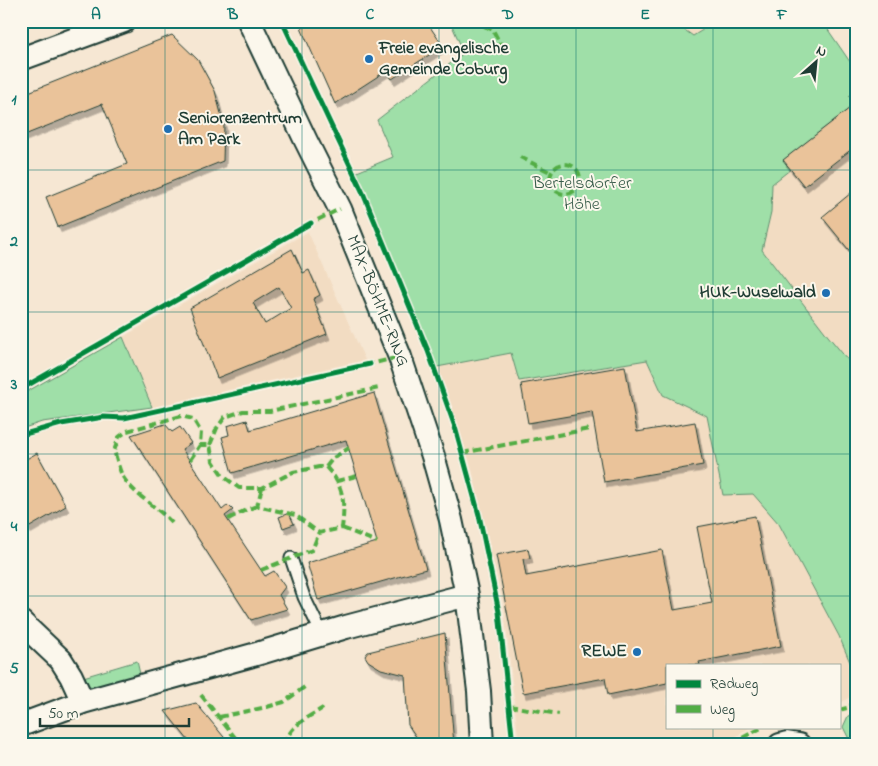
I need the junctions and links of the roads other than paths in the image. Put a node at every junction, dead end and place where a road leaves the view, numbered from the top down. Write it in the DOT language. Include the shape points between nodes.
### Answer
graph roads {
  1 [pos="124,21"];
  2 [pos="249,21"];
  3 [pos="21,59"];
  4 [pos="291,558"];
  5 [pos="467,595"];
  6 [pos="21,622"];
  7 [pos="322,634"];
  8 [pos="83,702"];
  9 [pos="21,725"];
  10 [pos="482,745"];
  11 [pos="780,745"];
  12 [pos="799,745"];
  1 -- 3 [label="street"];
  2 -- 5 [label="street, MAX-BÖHME-RING" via="340,209 400,357 436,465"];
  4 -- 7 [label="lane" via="304,597"];
  5 -- 7 [label="street"];
  5 -- 10 [label="street, MAX-BÖHME-RING"];
  6 -- 8 [label="street" via="61,660"];
  7 -- 8 [label="street"];
  8 -- 9 [label="street"];
  11 -- 12 [label="street"];
}
